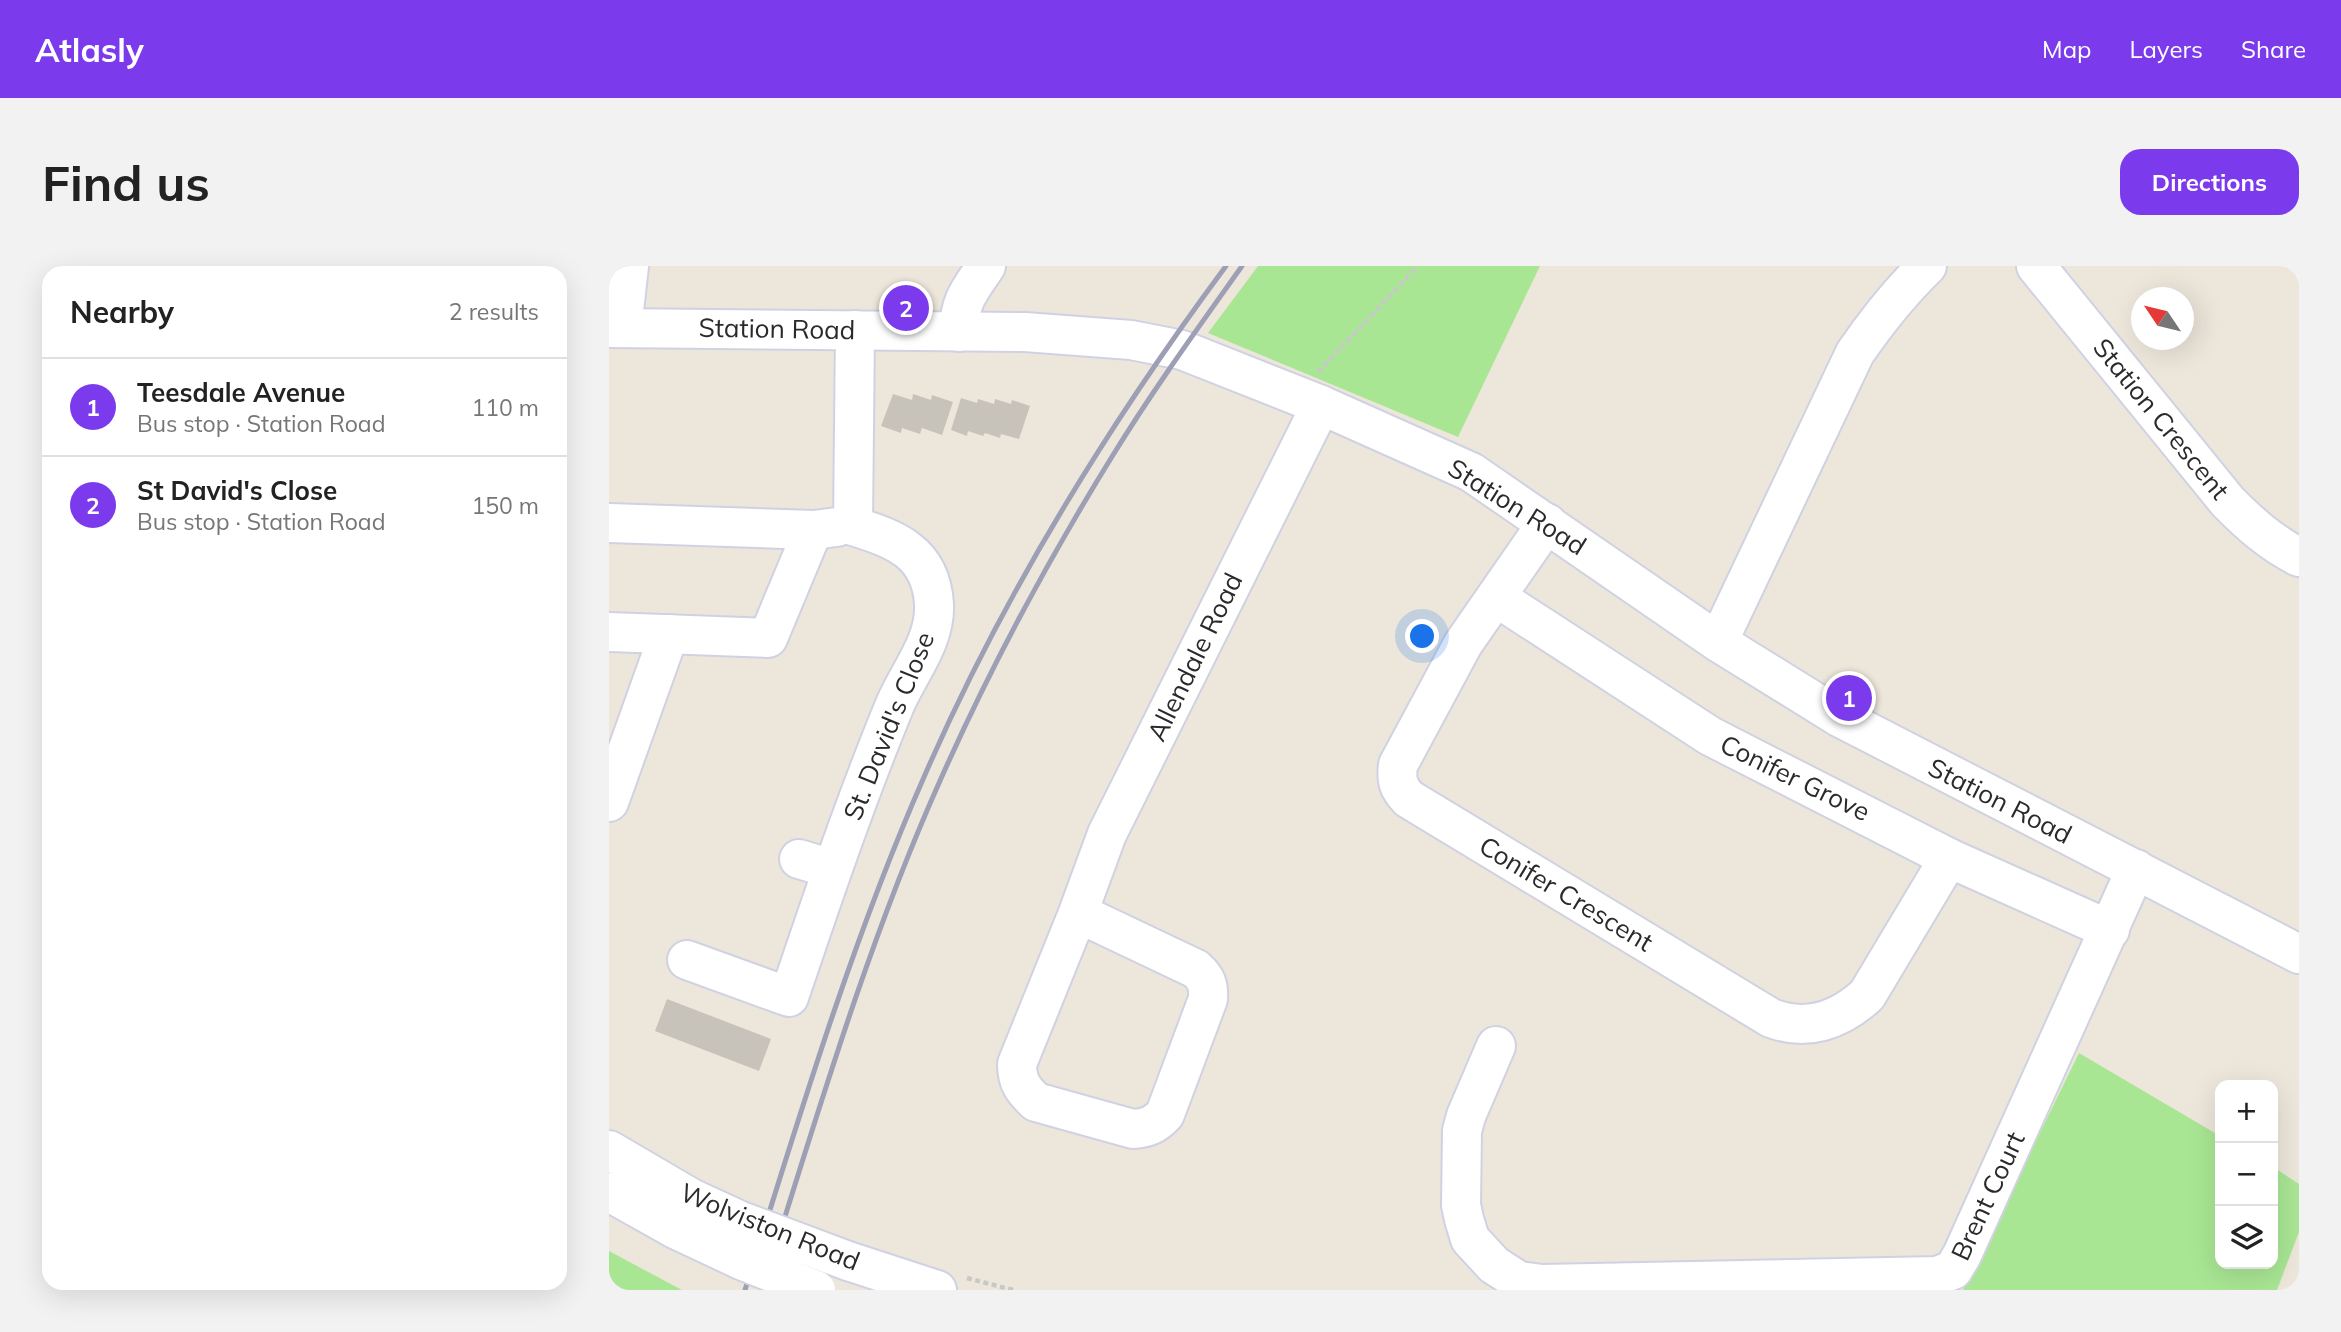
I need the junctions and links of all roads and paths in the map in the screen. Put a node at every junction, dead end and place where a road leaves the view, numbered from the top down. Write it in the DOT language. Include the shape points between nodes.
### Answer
graph roads {
  1 [pos="629,266"];
  2 [pos="986,266"];
  3 [pos="1417,266"];
  4 [pos="1927,266"];
  5 [pos="2036,266"];
  6 [pos="616,328"];
  7 [pos="855,330"];
  8 [pos="959,332"];
  9 [pos="1308,400"];
  10 [pos="609,523"];
  11 [pos="1547,523"];
  12 [pos="853,526"];
  13 [pos="813,530"];
  14 [pos="2299,557"];
  15 [pos="1496,597"];
  16 [pos="609,632"];
  17 [pos="669,634"];
  18 [pos="1718,642"];
  19 [pos="609,802"];
  20 [pos="1949,858"];
  21 [pos="2136,869"];
  22 [pos="1079,913"];
  23 [pos="2110,930"];
  24 [pos="2299,954"];
  25 [pos="687,960"];
  26 [pos="1496,1046"];
  27 [pos="609,1150"];
  28 [pos="609,1192"];
  29 [pos="683,1213"];
  30 [pos="816,1290"];
  31 [pos="937,1290"];
  1 -- 6 [label="street"];
  2 -- 8 [label="street" via="963,300"];
  3 -- 9 [label="path"];
  4 -- 18 [label="street" via="1876,321 1856,353"];
  5 -- 14 [label="street, Station Crescent" via="2228,502 2279,547"];
  6 -- 7 [label="street, Station Road"];
  7 -- 8 [label="street, Station Road"];
  7 -- 12 [label="street"];
  8 -- 9 [label="street, Station Road" via="1081,335 1166,346"];
  9 -- 11 [label="street, Station Road" via="1471,472"];
  9 -- 22 [label="street, Allendale Road" via="1107,834"];
  10 -- 13 [label="street"];
  11 -- 15 [label="street, Conifer Crescent"];
  11 -- 18 [label="street, Station Road"];
  12 -- 13 [label="street"];
  12 -- 25 [label="street, St. David's Close" via="889,537 919,561 934,604 927,644 815,864 816,919 789,997"];
  13 -- 17 [label="street" via="768,638"];
  15 -- 20 [label="street, Conifer Grove" via="1710,736"];
  15 -- 20 [label="street, Conifer Crescent" via="1463,645 1398,765 1400,790 1771,1018 1802,1026 1853,1008 1867,995"];
  16 -- 17 [label="street"];
  17 -- 19 [label="street"];
  18 -- 21 [label="street, Station Road" via="1839,717"];
  20 -- 23 [label="street, Conifer Grove"];
  21 -- 23 [label="street, Brent Court"];
  21 -- 24 [label="street, Station Road"];
  22 -- 22 [label="street, Allendale Road" via="1017,1064 1017,1077 1023,1091 1036,1101 1133,1129 1145,1128 1165,1114 1209,986 1196,969"];
  23 -- 26 [label="street, Brent Court" via="1962,1255 1953,1270 1937,1276 1519,1281 1479,1251 1470,1239 1461,1205 1465,1116 1493,1095"];
  27 -- 29 [label="street, Wolviston Road"];
  28 -- 29 [label="street, Wolviston Road"];
  29 -- 30 [label="street, Wolviston Road, bridge" via="741,1260"];
  29 -- 31 [label="street, Wolviston Road, bridge" via="741,1221"];
}
